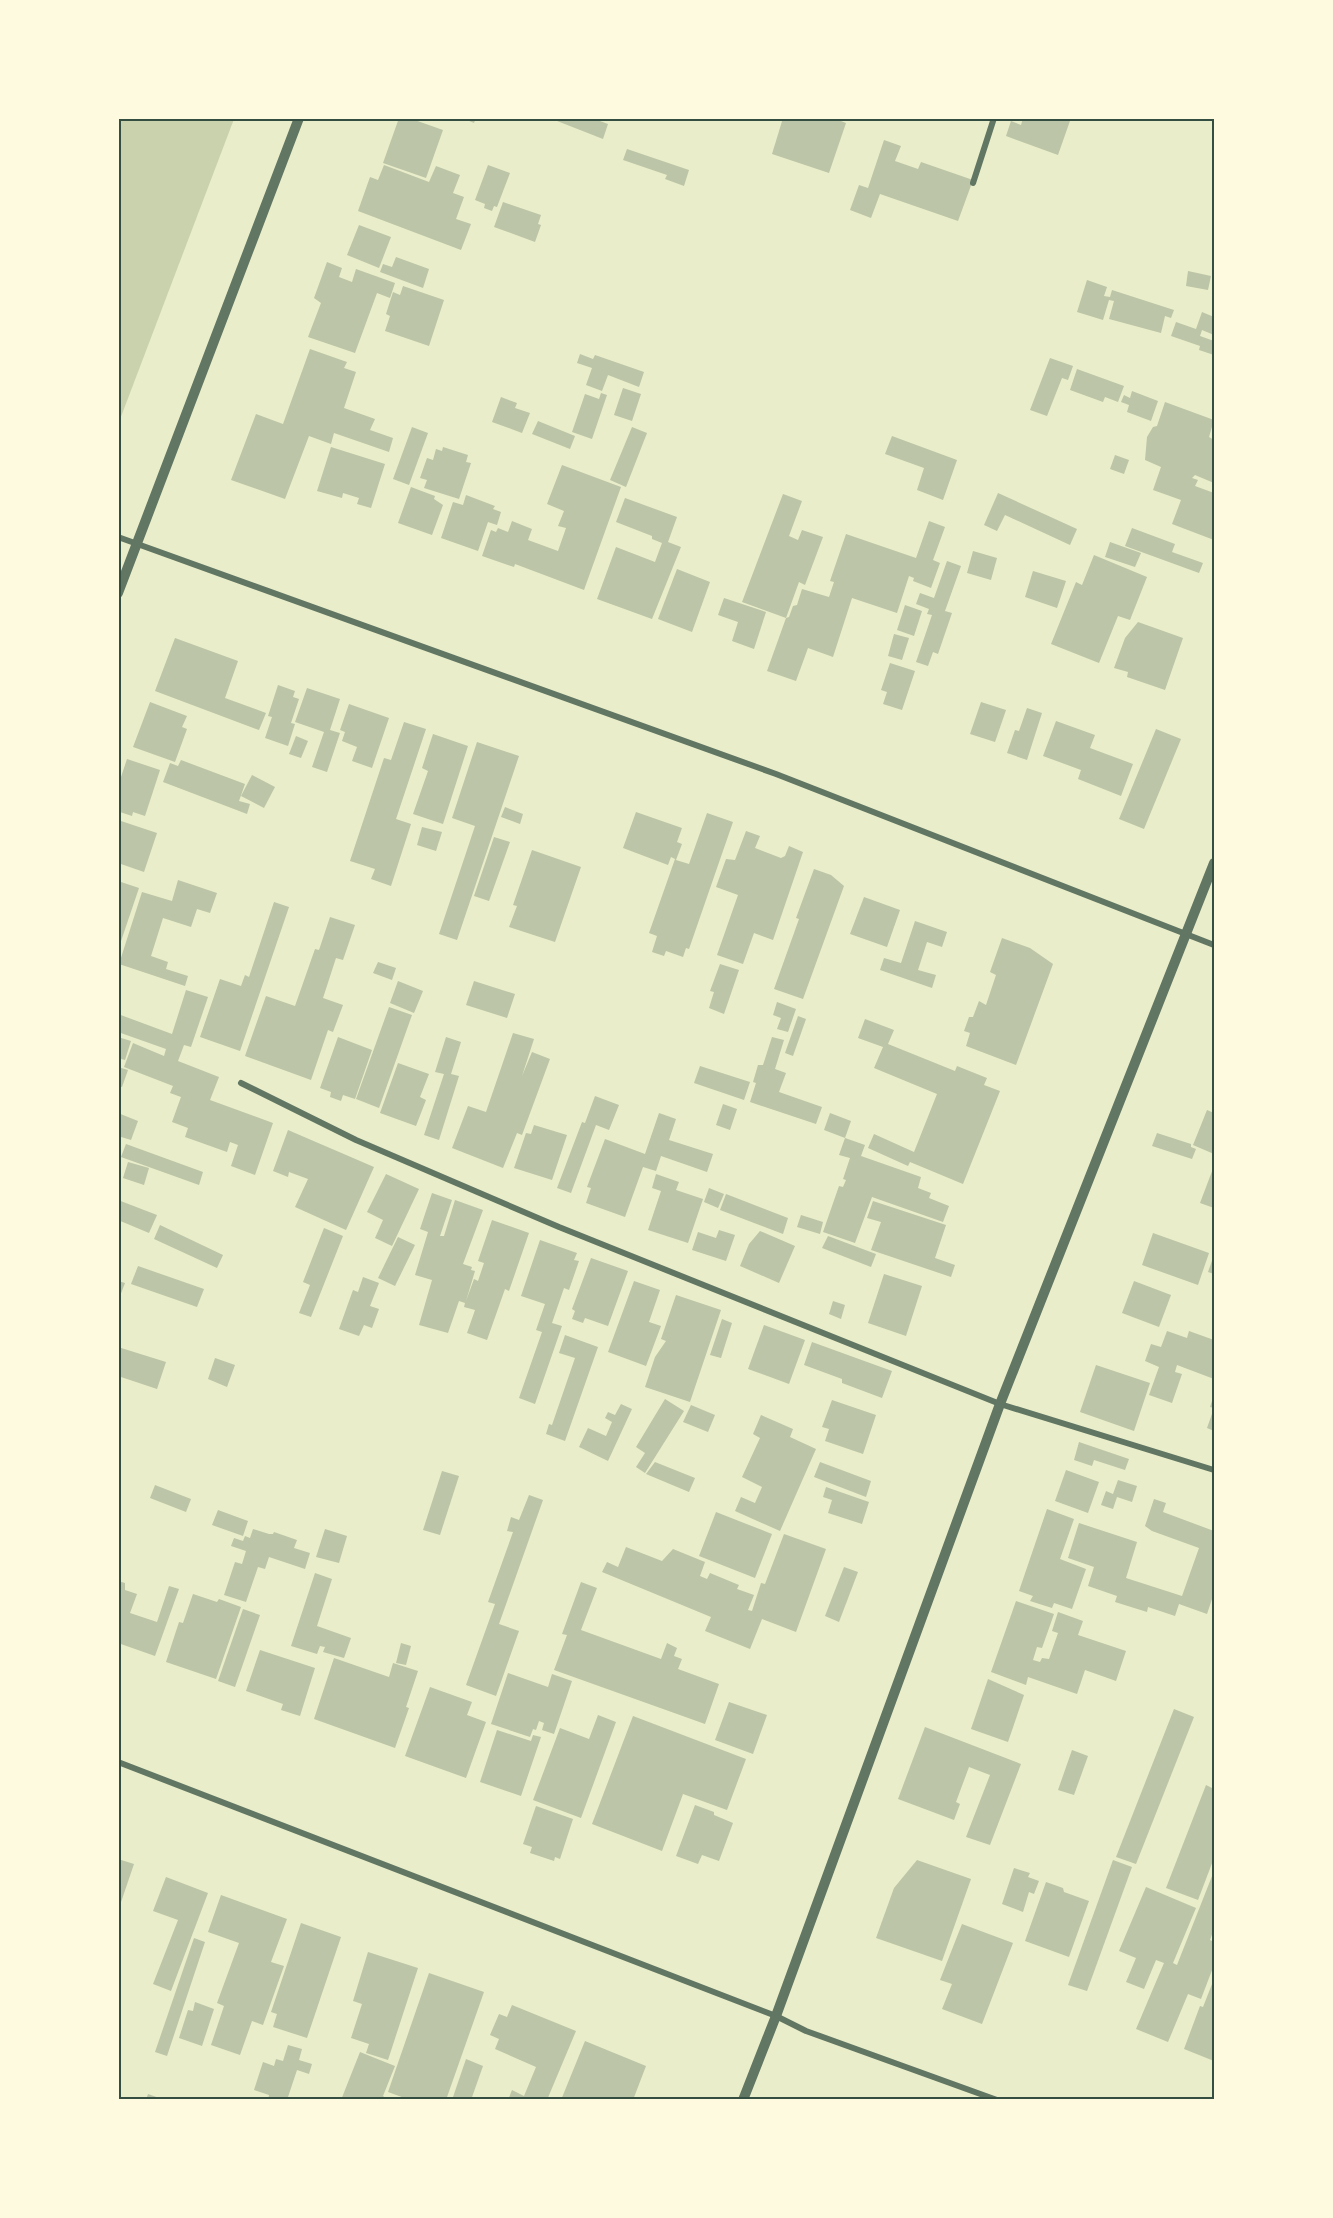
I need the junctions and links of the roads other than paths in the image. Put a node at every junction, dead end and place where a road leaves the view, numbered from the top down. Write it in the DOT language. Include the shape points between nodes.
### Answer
graph roads {
  1 [pos="299,118"];
  2 [pos="994,118"];
  3 [pos="973,183"];
  4 [pos="118,537"];
  5 [pos="137,544"];
  6 [pos="118,593"];
  7 [pos="1215,863"];
  8 [pos="1188,935"];
  9 [pos="1215,945"];
  10 [pos="241,1083"];
  11 [pos="1000,1404"];
  12 [pos="1215,1470"];
  13 [pos="118,1762"];
  14 [pos="776,2016"];
  15 [pos="743,2100"];
  16 [pos="997,2100"];
  1 -- 5 [label="street"];
  2 -- 3 [label="street"];
  4 -- 5 [label="street"];
  5 -- 6 [label="street"];
  5 -- 8 [label="street" via="776,774"];
  7 -- 8 [label="street"];
  8 -- 9 [label="street"];
  8 -- 11 [label="street"];
  10 -- 11 [label="street" via="356,1140 549,1222"];
  11 -- 12 [label="street"];
  11 -- 14 [label="street"];
  13 -- 14 [label="street"];
  14 -- 15 [label="street"];
  14 -- 16 [label="street" via="806,2031"];
}
